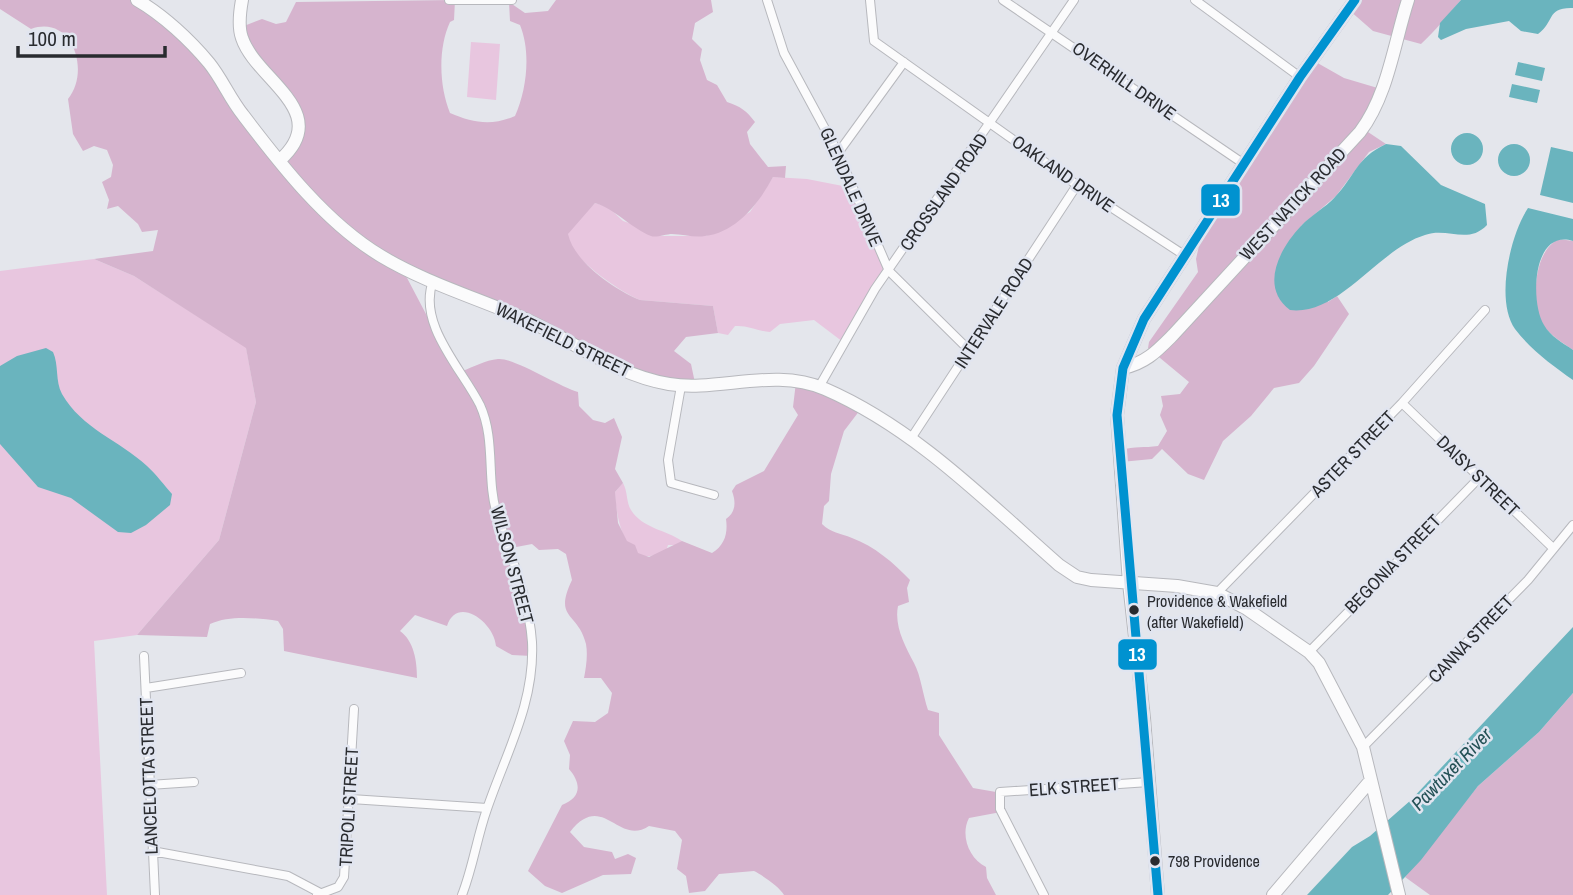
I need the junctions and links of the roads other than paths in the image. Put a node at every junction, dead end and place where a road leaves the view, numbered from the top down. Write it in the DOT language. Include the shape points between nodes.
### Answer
graph roads {
  1 [pos="137,0"];
  2 [pos="242,0"];
  3 [pos="449,0"];
  4 [pos="767,0"];
  5 [pos="870,0"];
  6 [pos="1003,0"];
  7 [pos="1074,0"];
  8 [pos="1195,0"];
  9 [pos="1355,0"];
  10 [pos="1408,0"];
  11 [pos="512,1"];
  12 [pos="1051,31"];
  13 [pos="904,62"];
  14 [pos="1300,77"];
  15 [pos="992,123"];
  16 [pos="838,153"];
  17 [pos="280,160"];
  18 [pos="1244,164"];
  19 [pos="1077,185"];
  20 [pos="1184,255"];
  21 [pos="889,271"];
  22 [pos="433,281"];
  23 [pos="1485,310"];
  24 [pos="970,351"];
  25 [pos="1123,368"];
  26 [pos="681,386"];
  27 [pos="820,387"];
  28 [pos="1402,403"];
  29 [pos="910,440"];
  30 [pos="1479,477"];
  31 [pos="714,495"];
  32 [pos="1573,525"];
  33 [pos="1553,548"];
  34 [pos="1129,583"];
  35 [pos="1217,593"];
  36 [pos="1308,652"];
  37 [pos="144,656"];
  38 [pos="241,673"];
  39 [pos="146,688"];
  40 [pos="354,709"];
  41 [pos="1363,747"];
  42 [pos="1371,780"];
  43 [pos="194,782"];
  44 [pos="1149,782"];
  45 [pos="149,785"];
  46 [pos="351,799"];
  47 [pos="487,808"];
  48 [pos="152,851"];
  49 [pos="321,894"];
  50 [pos="155,895"];
  51 [pos="462,895"];
  52 [pos="1044,895"];
  53 [pos="1158,895"];
  54 [pos="1273,895"];
  55 [pos="1399,895"];
  1 -- 17 [label="street, WAKEFIELD STREET" via="209,64 241,114"];
  2 -- 17 [label="street" via="241,36 252,58 285,93 298,116 299,134"];
  3 -- 11 [label="street"];
  4 -- 16 [label="street, GLENDALE DRIVE" via="784,53"];
  5 -- 13 [label="street, OAKLAND DRIVE" via="874,41"];
  6 -- 12 [label="street, OVERHILL DRIVE"];
  7 -- 12 [label="street, CROSSLAND ROAD"];
  8 -- 14 [label="street"];
  9 -- 14 [label="street"];
  10 -- 25 [label="street, WEST NATICK ROAD" via="1382,88 1360,132 1173,335 1140,364"];
  12 -- 15 [label="street, CROSSLAND ROAD"];
  12 -- 18 [label="street, OVERHILL DRIVE"];
  13 -- 15 [label="street, OAKLAND DRIVE"];
  13 -- 16 [label="street"];
  14 -- 18 [label="street"];
  15 -- 19 [label="street, OAKLAND DRIVE"];
  15 -- 21 [label="street, CROSSLAND ROAD"];
  16 -- 21 [label="street, GLENDALE DRIVE"];
  17 -- 22 [label="street, WAKEFIELD STREET" via="346,230 377,253"];
  18 -- 20 [label="street"];
  19 -- 20 [label="street, OAKLAND DRIVE"];
  19 -- 24 [label="street, INTERVALE ROAD"];
  20 -- 25 [label="street" via="1144,320"];
  21 -- 24 [label="street, GLENDALE DRIVE"];
  21 -- 27 [label="street, CROSSLAND ROAD"];
  22 -- 26 [label="street, WAKEFIELD STREET" via="545,329 613,368"];
  22 -- 47 [label="street, WILSON STREET" via="428,305 434,325 486,424 492,488 526,607 531,641 531,674 516,739"];
  23 -- 28 [label="street, ASTER STREET"];
  24 -- 29 [label="street, INTERVALE ROAD"];
  25 -- 34 [label="street" via="1117,415"];
  26 -- 27 [label="street, WAKEFIELD STREET" via="757,380"];
  26 -- 31 [label="street" via="668,460 671,483"];
  27 -- 29 [label="street, WAKEFIELD STREET"];
  28 -- 30 [label="street, DAISY STREET"];
  28 -- 35 [label="street, ASTER STREET"];
  29 -- 34 [label="street, WAKEFIELD STREET" via="978,492 1067,572 1091,580"];
  30 -- 33 [label="street, DAISY STREET"];
  30 -- 36 [label="street, BEGONIA STREET"];
  32 -- 33 [label="street, CANNA STREET"];
  33 -- 41 [label="street, CANNA STREET" via="1528,580"];
  34 -- 35 [label="street, WAKEFIELD STREET"];
  34 -- 44 [label="street"];
  35 -- 36 [label="street, WAKEFIELD STREET"];
  36 -- 41 [label="street, WAKEFIELD STREET" via="1326,676"];
  37 -- 39 [label="street, LANCELOTTA STREET"];
  38 -- 39 [label="street"];
  39 -- 45 [label="street, LANCELOTTA STREET"];
  40 -- 46 [label="street, TRIPOLI STREET"];
  41 -- 42 [label="street, WAKEFIELD STREET"];
  42 -- 54 [label="street"];
  42 -- 55 [label="street, WAKEFIELD STREET"];
  43 -- 45 [label="street"];
  44 -- 52 [label="street, ELK STREET" via="1000,792 1000,809"];
  44 -- 53 [label="street"];
  45 -- 48 [label="street, LANCELOTTA STREET"];
  46 -- 47 [label="street"];
  46 -- 49 [label="street, TRIPOLI STREET" via="343,881"];
  47 -- 51 [label="street, WILSON STREET"];
  48 -- 49 [label="street" via="288,876"];
  48 -- 50 [label="street, LANCELOTTA STREET"];
}
